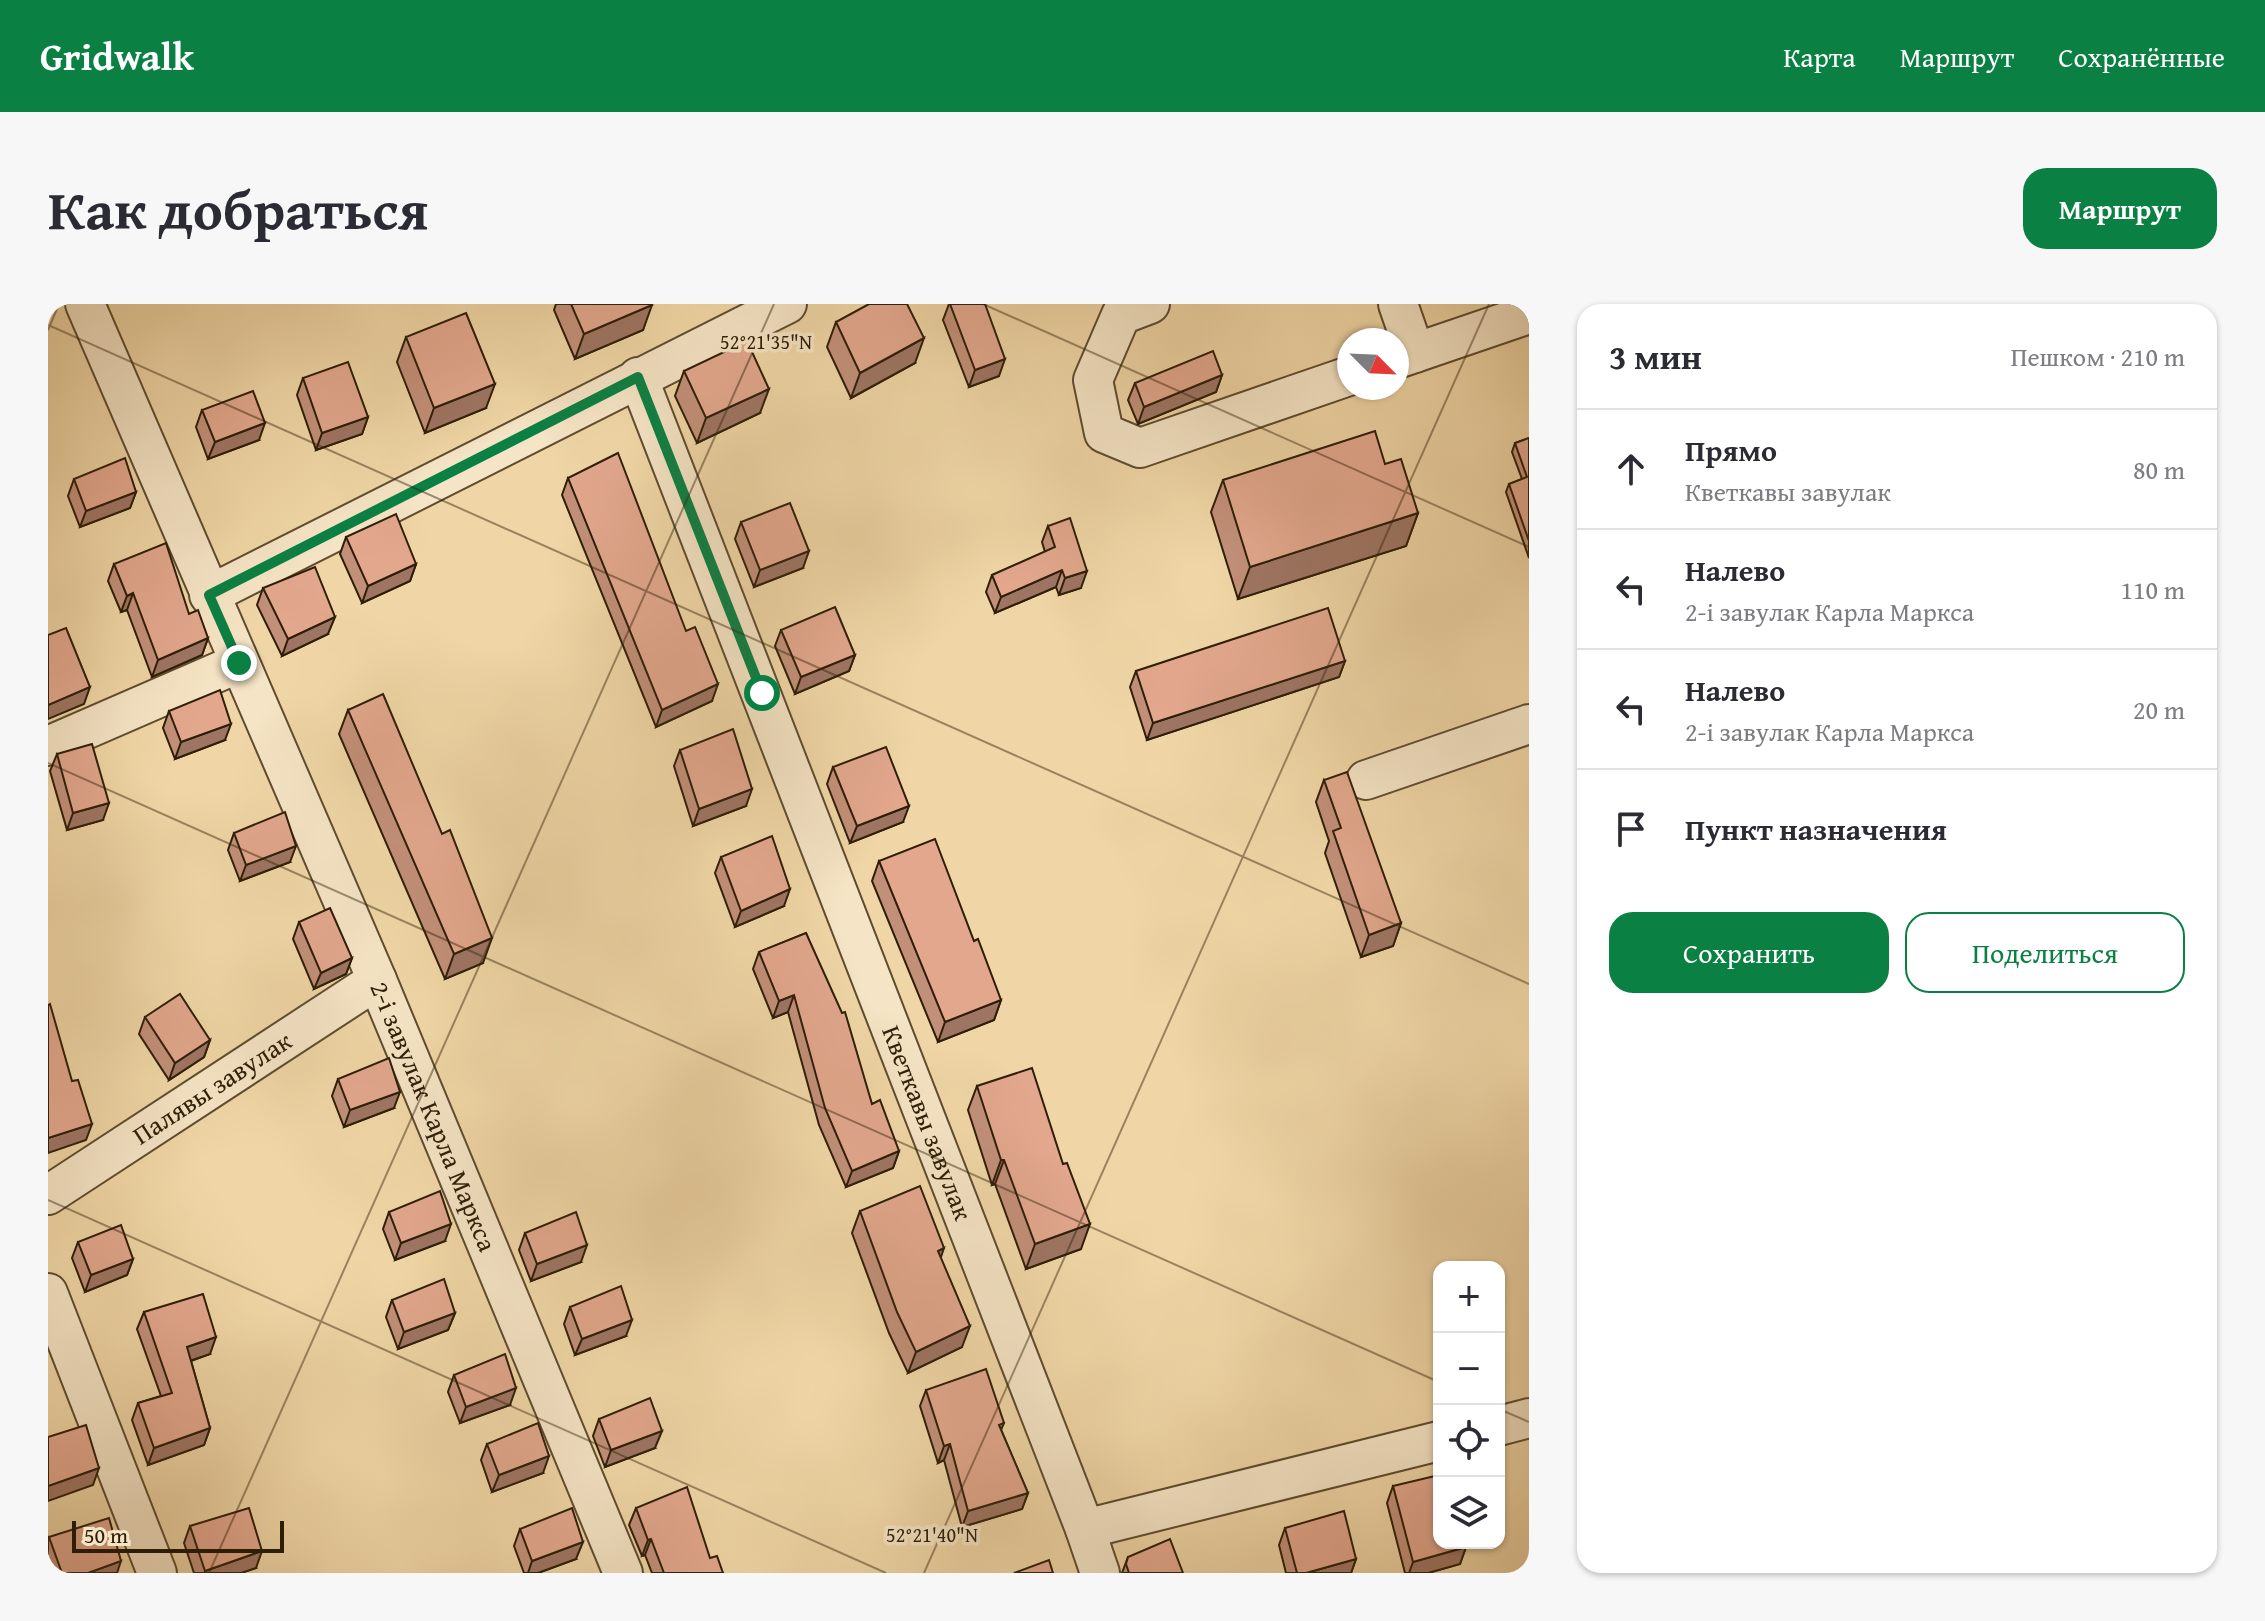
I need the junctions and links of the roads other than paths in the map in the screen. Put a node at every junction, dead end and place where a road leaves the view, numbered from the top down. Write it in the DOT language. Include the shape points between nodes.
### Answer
graph roads {
  1 [pos="85,304"];
  2 [pos="787,304"];
  3 [pos="1150,304"];
  4 [pos="1398,304"];
  5 [pos="1529,314"];
  6 [pos="1402,328"];
  7 [pos="1409,355"];
  8 [pos="638,377"];
  9 [pos="1337,380"];
  10 [pos="209,595"];
  11 [pos="239,663"];
  12 [pos="1529,724"];
  13 [pos="48,746"];
  14 [pos="1366,780"];
  15 [pos="377,980"];
  16 [pos="48,1195"];
  17 [pos="48,1293"];
  18 [pos="1529,1418"];
  19 [pos="1505,1424"];
  20 [pos="1433,1442"];
  21 [pos="1085,1529"];
  22 [pos="157,1573"];
  23 [pos="623,1573"];
  24 [pos="1100,1573"];
  1 -- 10 [label="street, 2-і завулак Карла Маркса"];
  2 -- 8 [label="street"];
  3 -- 9 [label="street" via="1121,315 1093,380 1104,433 1140,448"];
  4 -- 6 [label="street"];
  5 -- 7 [label="street"];
  8 -- 10 [label="street"];
  8 -- 21 [label="street, Кветкавы завулак"];
  10 -- 11 [label="street, 2-і завулак Карла Маркса"];
  11 -- 13 [label="street"];
  11 -- 15 [label="street, 2-і завулак Карла Маркса"];
  12 -- 14 [label="street"];
  15 -- 16 [label="street, Палявы завулак"];
  15 -- 23 [label="street, 2-і завулак Карла Маркса"];
  17 -- 22 [label="street"];
  18 -- 19 [label="street"];
  20 -- 21 [label="street"];
  21 -- 24 [label="street, Кветкавы завулак"];
}
